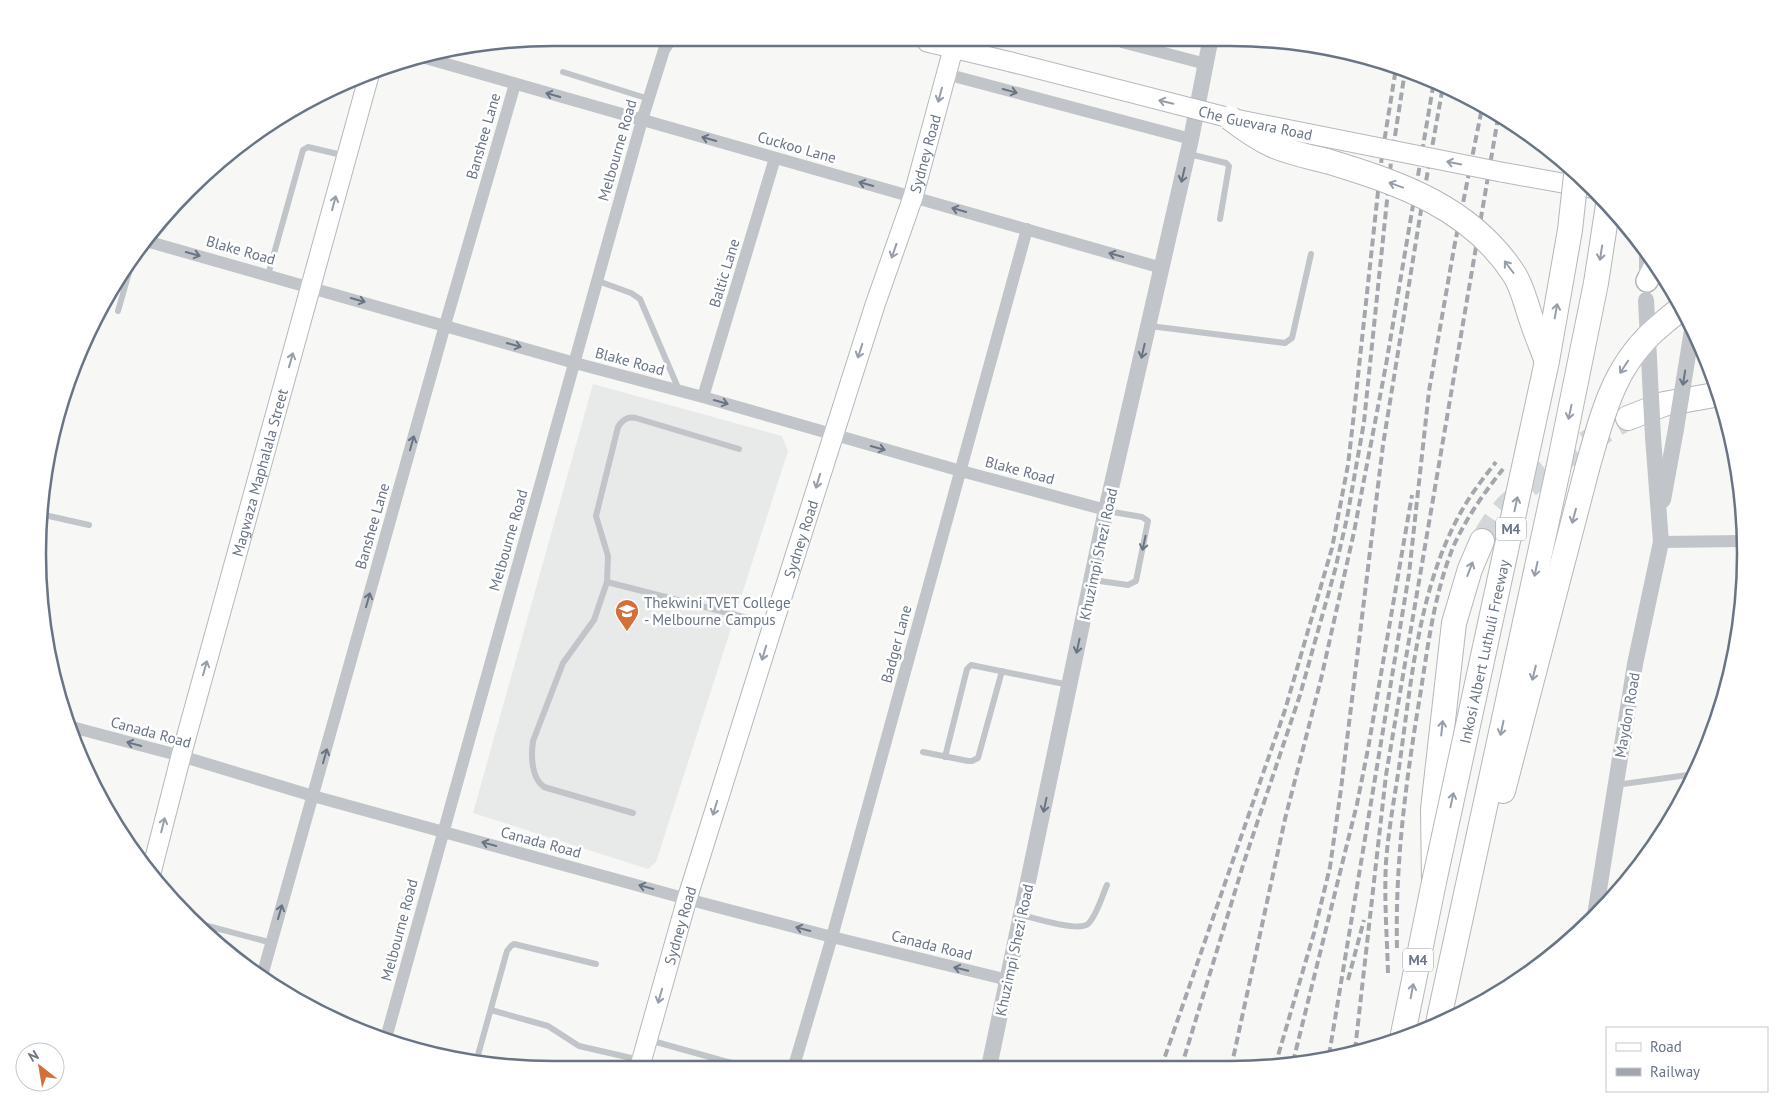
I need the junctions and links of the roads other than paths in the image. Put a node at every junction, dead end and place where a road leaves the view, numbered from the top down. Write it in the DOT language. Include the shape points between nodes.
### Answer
graph roads {
  1 [pos="665,46"];
  2 [pos="954,46"];
  3 [pos="957,46"];
  4 [pos="1137,46"];
  5 [pos="1209,46"];
  6 [pos="435,61"];
  7 [pos="1206,64"];
  8 [pos="563,72"];
  9 [pos="946,74"];
  10 [pos="367,82"];
  11 [pos="515,84"];
  12 [pos="649,99"];
  13 [pos="1230,118"];
  14 [pos="642,120"];
  15 [pos="1190,147"];
  16 [pos="347,157"];
  17 [pos="775,158"];
  18 [pos="1575,183"];
  19 [pos="1579,186"];
  20 [pos="912,197"];
  21 [pos="1607,214"];
  22 [pos="1220,219"];
  23 [pos="1027,229"];
  24 [pos="153,243"];
  25 [pos="1311,254"];
  26 [pos="1162,268"];
  27 [pos="1648,268"];
  28 [pos="268,275"];
  29 [pos="127,280"];
  30 [pos="598,280"];
  31 [pos="1649,282"];
  32 [pos="311,287"];
  33 [pos="118,311"];
  34 [pos="1676,314"];
  35 [pos="445,325"];
  36 [pos="1149,326"];
  37 [pos="1690,342"];
  38 [pos="1546,361"];
  39 [pos="575,362"];
  40 [pos="679,390"];
  41 [pos="1712,396"];
  42 [pos="703,397"];
  43 [pos="1628,418"];
  44 [pos="833,435"];
  45 [pos="739,449"];
  46 [pos="961,471"];
  47 [pos="1106,510"];
  48 [pos="48,516"];
  49 [pos="1659,517"];
  50 [pos="89,525"];
  51 [pos="1482,541"];
  52 [pos="1737,541"];
  53 [pos="1661,542"];
  54 [pos="1093,580"];
  55 [pos="607,582"];
  56 [pos="773,625"];
  57 [pos="1002,671"];
  58 [pos="1070,685"];
  59 [pos="77,729"];
  60 [pos="923,752"];
  61 [pos="181,756"];
  62 [pos="945,757"];
  63 [pos="1685,775"];
  64 [pos="1614,786"];
  65 [pos="313,796"];
  66 [pos="632,813"];
  67 [pos="443,832"];
  68 [pos="153,865"];
  69 [pos="1434,882"];
  70 [pos="1107,884"];
  71 [pos="687,898"];
  72 [pos="1597,903"];
  73 [pos="1022,915"];
  74 [pos="210,927"];
  75 [pos="832,937"];
  76 [pos="272,943"];
  77 [pos="1455,946"];
  78 [pos="596,964"];
  79 [pos="264,969"];
  80 [pos="1008,980"];
  81 [pos="491,1010"];
  82 [pos="1440,1015"];
  83 [pos="1404,1030"];
  84 [pos="387,1033"];
  85 [pos="647,1040"];
  86 [pos="478,1055"];
  87 [pos="634,1061"];
  88 [pos="642,1061"];
  89 [pos="724,1061"];
  90 [pos="795,1061"];
  91 [pos="991,1061"];
  1 -- 12 [label="street, Melbourne Road"];
  2 -- 9 [label="main road, Sydney Road"];
  13 -- 3 [label="main road, Che Guevara Road, one-way, bridge"];
  4 -- 7 [label="street"];
  5 -- 7 [label="street, Khuzimpi Shezi Road"];
  6 -- 11 [label="street, Cuckoo Lane"];
  7 -- 15 [label="street, Khuzimpi Shezi Road"];
  8 -- 12 [label="lane"];
  9 -- 15 [label="street, Che Guevara Road, one-way"];
  9 -- 20 [label="main road, Sydney Road, one-way"];
  10 -- 16 [label="main road, Magwaza Maphalala Street"];
  14 -- 11 [label="street, Cuckoo Lane, one-way"];
  11 -- 35 [label="street, Banshee Lane"];
  12 -- 14 [label="street, Melbourne Road"];
  19 -- 13 [label="main road, Che Guevara Road, one-way, bridge"];
  38 -- 13 [label="highway, one-way, bridge" via="1515,275 1492,244 1457,215 1433,200 1363,172 1271,145"];
  17 -- 14 [label="street, Cuckoo Lane, one-way"];
  14 -- 30 [label="street, Melbourne Road"];
  15 -- 22 [label="lane" via="1229,166"];
  15 -- 26 [label="street, Khuzimpi Shezi Road, one-way"];
  16 -- 28 [label="lane" via="308,146 303,150"];
  32 -- 16 [label="main road, Magwaza Maphalala Street, one-way"];
  20 -- 17 [label="street, Cuckoo Lane, one-way"];
  17 -- 42 [label="street, Baltic Lane"];
  38 -- 18 [label="highway, Inkosi Albert Luthuli Freeway / M4, one-way, bridge" via="1570,230"];
  23 -- 20 [label="street, Cuckoo Lane, one-way"];
  20 -- 44 [label="main road, Sydney Road, one-way"];
  21 -- 77 [label="highway, M4, one-way, bridge" via="1564,442"];
  26 -- 23 [label="street, Cuckoo Lane, one-way"];
  23 -- 46 [label="street, Badger Lane"];
  24 -- 28 [label="street, Blake Road, one-way"];
  25 -- 36 [label="lane" via="1292,338 1288,342"];
  26 -- 36 [label="street, Khuzimpi Shezi Road"];
  27 -- 31 [label="street, Maydon Road"];
  28 -- 32 [label="street, Blake Road"];
  29 -- 33 [label="lane"];
  30 -- 39 [label="street, Melbourne Road"];
  30 -- 40 [label="lane" via="640,299"];
  31 -- 49 [label="street, Maydon Road, bridge" via="1653,437"];
  32 -- 35 [label="street, Blake Road, one-way"];
  61 -- 32 [label="main road, Magwaza Maphalala Street, one-way"];
  34 -- 77 [label="highway, one-way, bridge" via="1645,338 1621,370 1598,427 1508,776"];
  35 -- 39 [label="street, Blake Road, one-way"];
  65 -- 35 [label="street, Banshee Lane, one-way"];
  36 -- 47 [label="street, Khuzimpi Shezi Road, one-way"];
  37 -- 49 [label="street, Maydon Road, one-way, bridge"];
  69 -- 38 [label="highway, Inkosi Albert Luthuli Freeway / M4, one-way, bridge"];
  39 -- 40 [label="street, Blake Road"];
  39 -- 67 [label="street, Melbourne Road"];
  40 -- 42 [label="street, Blake Road"];
  41 -- 43 [label="highway" via="1664,404"];
  42 -- 44 [label="street, Blake Road, one-way"];
  44 -- 46 [label="street, Blake Road, one-way"];
  44 -- 56 [label="main road, Sydney Road, one-way"];
  45 -- 55 [label="lane" via="636,418 631,417 621,423 596,516 608,556"];
  46 -- 47 [label="street, Blake Road"];
  46 -- 75 [label="street, Badger Lane"];
  47 -- 54 [label="street, Khuzimpi Shezi Road"];
  47 -- 54 [label="lane, one-way" via="1147,519 1148,529 1135,583 1128,586"];
  48 -- 50 [label="lane"];
  49 -- 53 [label="street, Maydon Road"];
  69 -- 51 [label="highway, one-way" via="1433,809 1454,623"];
  52 -- 53 [label="street"];
  53 -- 64 [label="street, Maydon Road"];
  54 -- 58 [label="street, Khuzimpi Shezi Road, one-way"];
  55 -- 56 [label="lane"];
  55 -- 66 [label="lane" via="594,620 560,670 533,741 532,753 536,780 544,786"];
  56 -- 71 [label="main road, Sydney Road, one-way"];
  57 -- 58 [label="lane"];
  57 -- 62 [label="lane" via="978,758 972,761"];
  57 -- 62 [label="lane" via="973,665 967,669"];
  58 -- 73 [label="street, Khuzimpi Shezi Road, one-way"];
  61 -- 59 [label="street, Canada Road, one-way"];
  60 -- 62 [label="lane"];
  61 -- 65 [label="street, Canada Road"];
  68 -- 61 [label="main road, Magwaza Maphalala Street, one-way"];
  63 -- 64 [label="lane"];
  64 -- 72 [label="street, Maydon Road"];
  65 -- 67 [label="street, Canada Road"];
  76 -- 65 [label="street, Banshee Lane, one-way"];
  71 -- 67 [label="street, Canada Road, one-way"];
  67 -- 84 [label="street, Melbourne Road"];
  83 -- 69 [label="highway, Inkosi Albert Luthuli Freeway / M4, one-way"];
  70 -- 73 [label="lane" via="1092,919 1083,927"];
  75 -- 71 [label="street, Canada Road, one-way"];
  71 -- 85 [label="main road, Sydney Road, one-way"];
  73 -- 80 [label="street, Khuzimpi Shezi Road"];
  74 -- 76 [label="lane"];
  80 -- 75 [label="street, Canada Road, one-way"];
  75 -- 90 [label="street, Badger Lane"];
  76 -- 79 [label="street, Banshee Lane"];
  77 -- 82 [label="highway, M4"];
  78 -- 81 [label="lane" via="514,944 507,951"];
  80 -- 91 [label="street, Khuzimpi Shezi Road"];
  81 -- 86 [label="lane"];
  81 -- 87 [label="lane" via="548,1026 579,1046"];
  85 -- 88 [label="main road, Sydney Road"];
  85 -- 89 [label="lane"];
}
